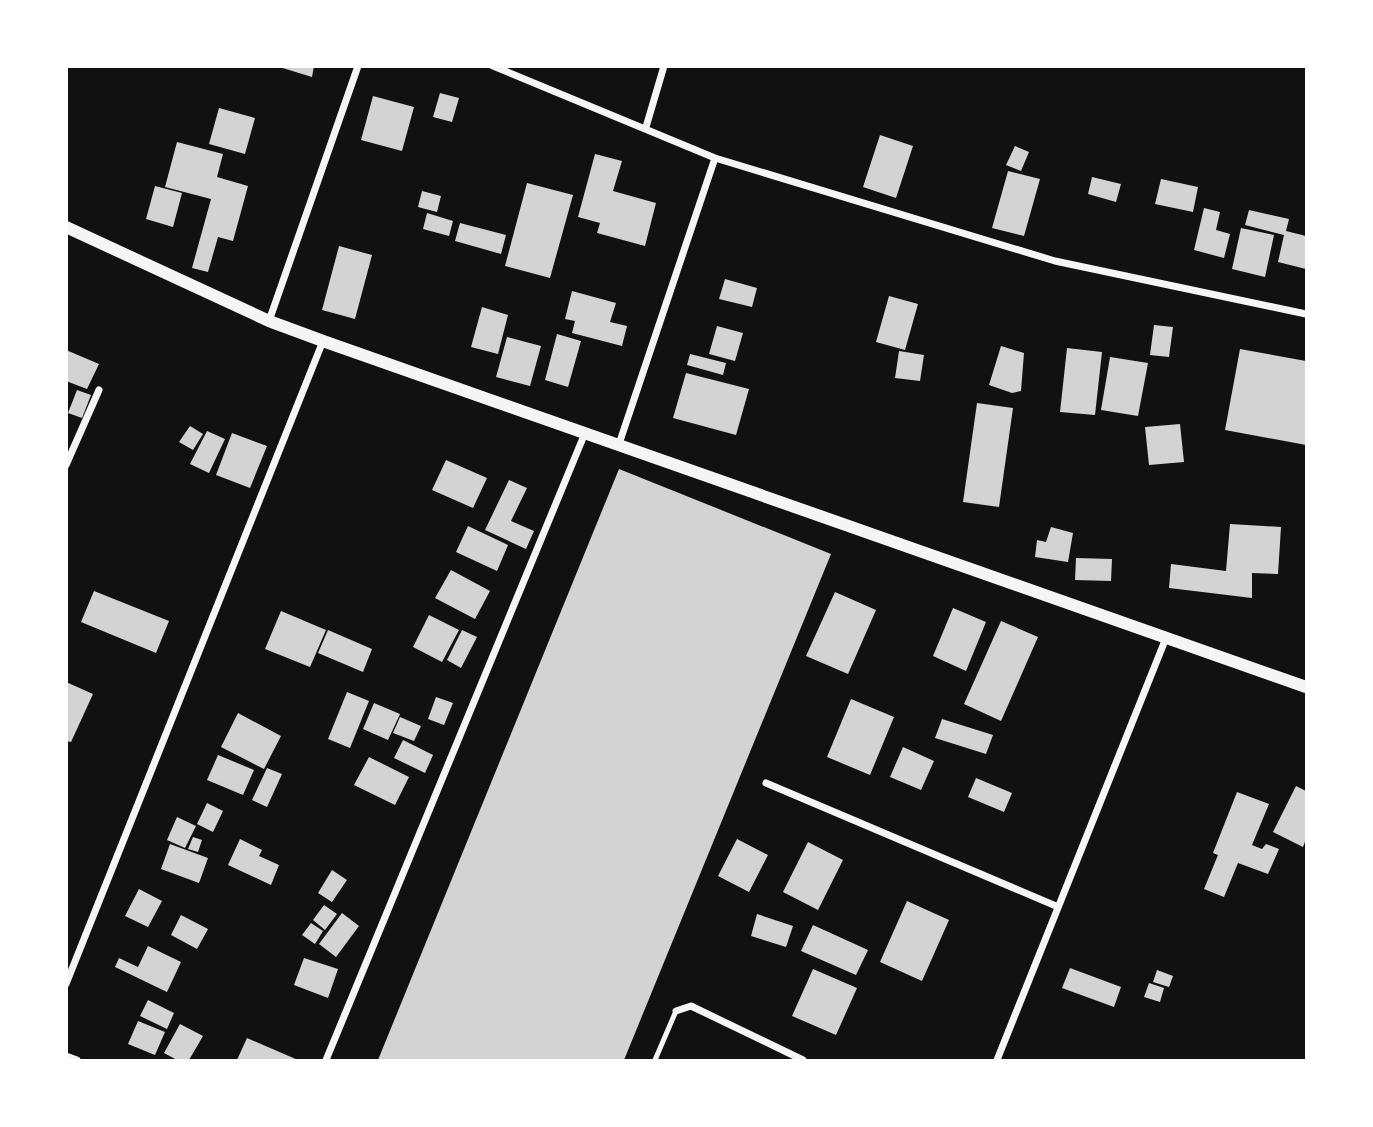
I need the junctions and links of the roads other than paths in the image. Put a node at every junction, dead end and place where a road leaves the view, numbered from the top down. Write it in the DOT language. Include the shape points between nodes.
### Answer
graph roads {
  1 [pos="358,66"];
  2 [pos="493,66"];
  3 [pos="664,66"];
  4 [pos="646,127"];
  5 [pos="715,158"];
  6 [pos="66,227"];
  7 [pos="1307,314"];
  8 [pos="269,321"];
  9 [pos="323,341"];
  10 [pos="99,390"];
  11 [pos="585,433"];
  12 [pos="619,444"];
  13 [pos="66,466"];
  14 [pos="1166,638"];
  15 [pos="1307,687"];
  16 [pos="766,783"];
  17 [pos="1056,906"];
  18 [pos="66,984"];
  19 [pos="676,1011"];
  20 [pos="66,1056"];
  21 [pos="77,1060"];
  22 [pos="326,1060"];
  23 [pos="655,1060"];
  24 [pos="803,1060"];
  25 [pos="997,1060"];
  1 -- 8 [label="street"];
  2 -- 4 [label="street"];
  3 -- 4 [label="street"];
  4 -- 5 [label="street"];
  5 -- 7 [label="street" via="1055,261"];
  5 -- 12 [label="street"];
  6 -- 8 [label="street"];
  8 -- 9 [label="street"];
  9 -- 11 [label="street"];
  9 -- 18 [label="street"];
  10 -- 13 [label="street"];
  11 -- 12 [label="street"];
  11 -- 22 [label="street"];
  12 -- 14 [label="street"];
  14 -- 15 [label="street"];
  14 -- 17 [label="street"];
  16 -- 17 [label="street"];
  17 -- 25 [label="street"];
  19 -- 23 [label="lane"];
  19 -- 24 [label="street" via="691,1006"];
  20 -- 21 [label="street"];
}
